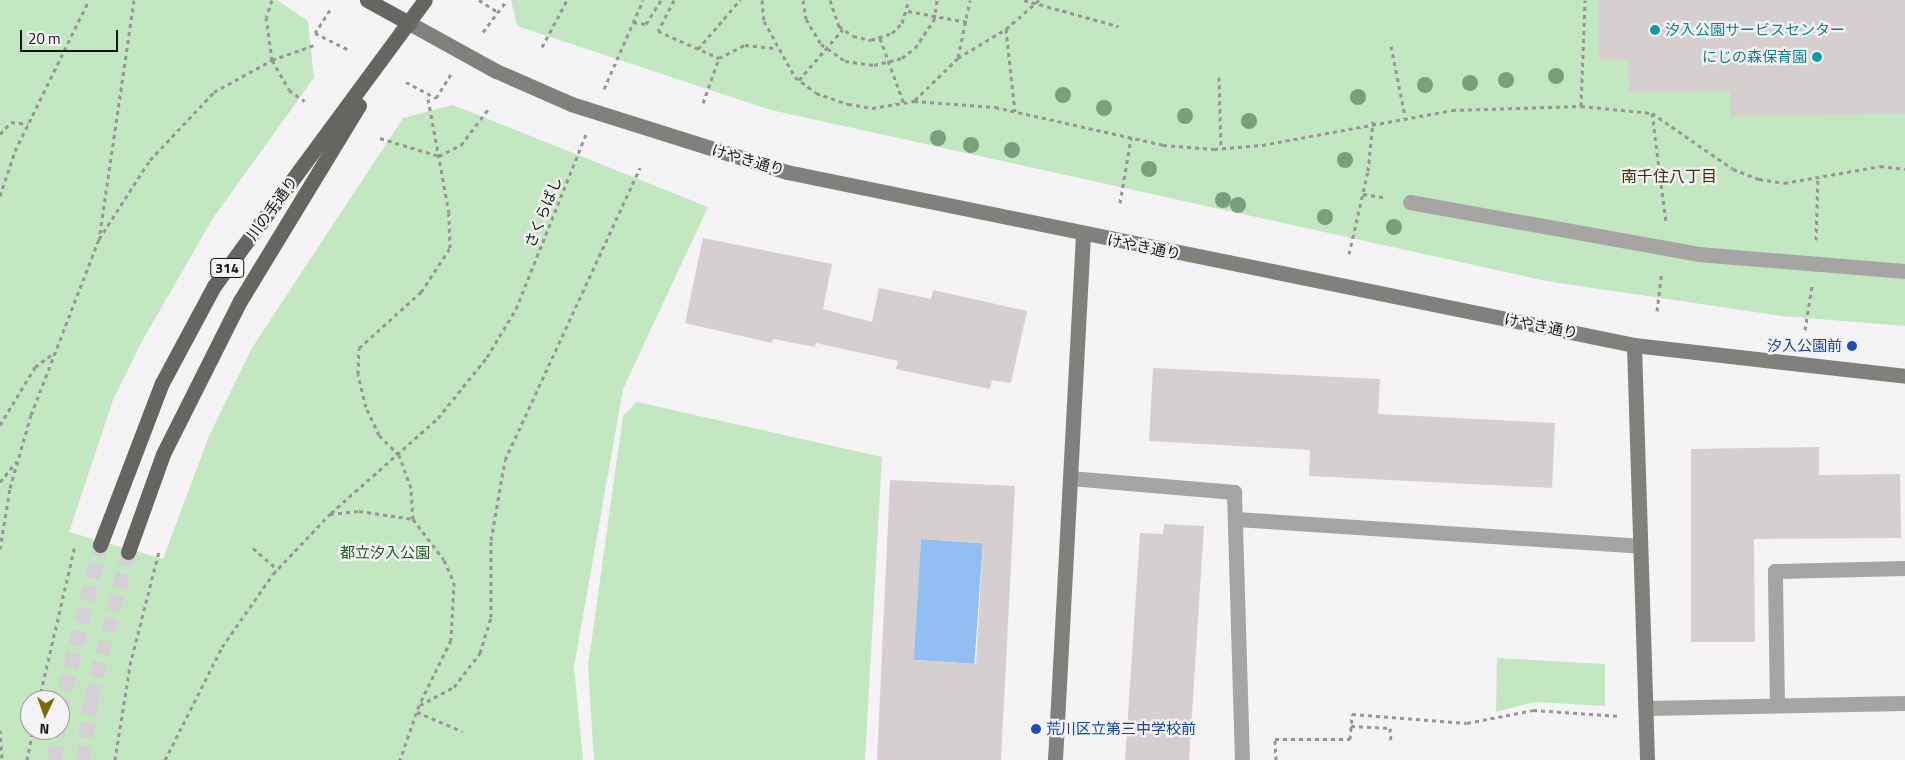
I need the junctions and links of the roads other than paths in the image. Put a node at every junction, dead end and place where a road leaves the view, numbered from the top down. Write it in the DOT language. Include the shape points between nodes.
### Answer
graph roads {
  1 [pos="367,0"];
  2 [pos="425,0"];
  3 [pos="409,23"];
  4 [pos="1410,202"];
  5 [pos="1083,234"];
  6 [pos="1905,271"];
  7 [pos="1634,345"];
  8 [pos="1905,376"];
  9 [pos="1070,478"];
  10 [pos="1236,519"];
  11 [pos="100,545"];
  12 [pos="1640,546"];
  13 [pos="128,552"];
  14 [pos="1905,568"];
  15 [pos="1905,703"];
  16 [pos="1778,705"];
  17 [pos="1646,708"];
  18 [pos="1055,760"];
  19 [pos="1242,760"];
  20 [pos="1647,760"];
  1 -- 3 [label="main road"];
  2 -- 3 [label="main road, 川の手通り / 314"];
  3 -- 5 [label="street, けやき通り" via="504,75 658,134 787,172"];
  3 -- 11 [label="main road, 川の手通り / 314" via="214,286 162,383"];
  3 -- 13 [label="main road, 川の手通り / 314" via="240,301 163,454"];
  4 -- 6 [label="lane" via="1664,249"];
  5 -- 7 [label="street, けやき通り"];
  5 -- 9 [label="street"];
  7 -- 8 [label="street, けやき通り"];
  7 -- 12 [label="street"];
  9 -- 10 [label="lane" via="1234,492"];
  9 -- 18 [label="street"];
  10 -- 12 [label="lane"];
  10 -- 19 [label="lane"];
  12 -- 17 [label="street"];
  14 -- 16 [label="lane" via="1775,571"];
  15 -- 16 [label="lane"];
  16 -- 17 [label="lane"];
  17 -- 20 [label="street"];
}
